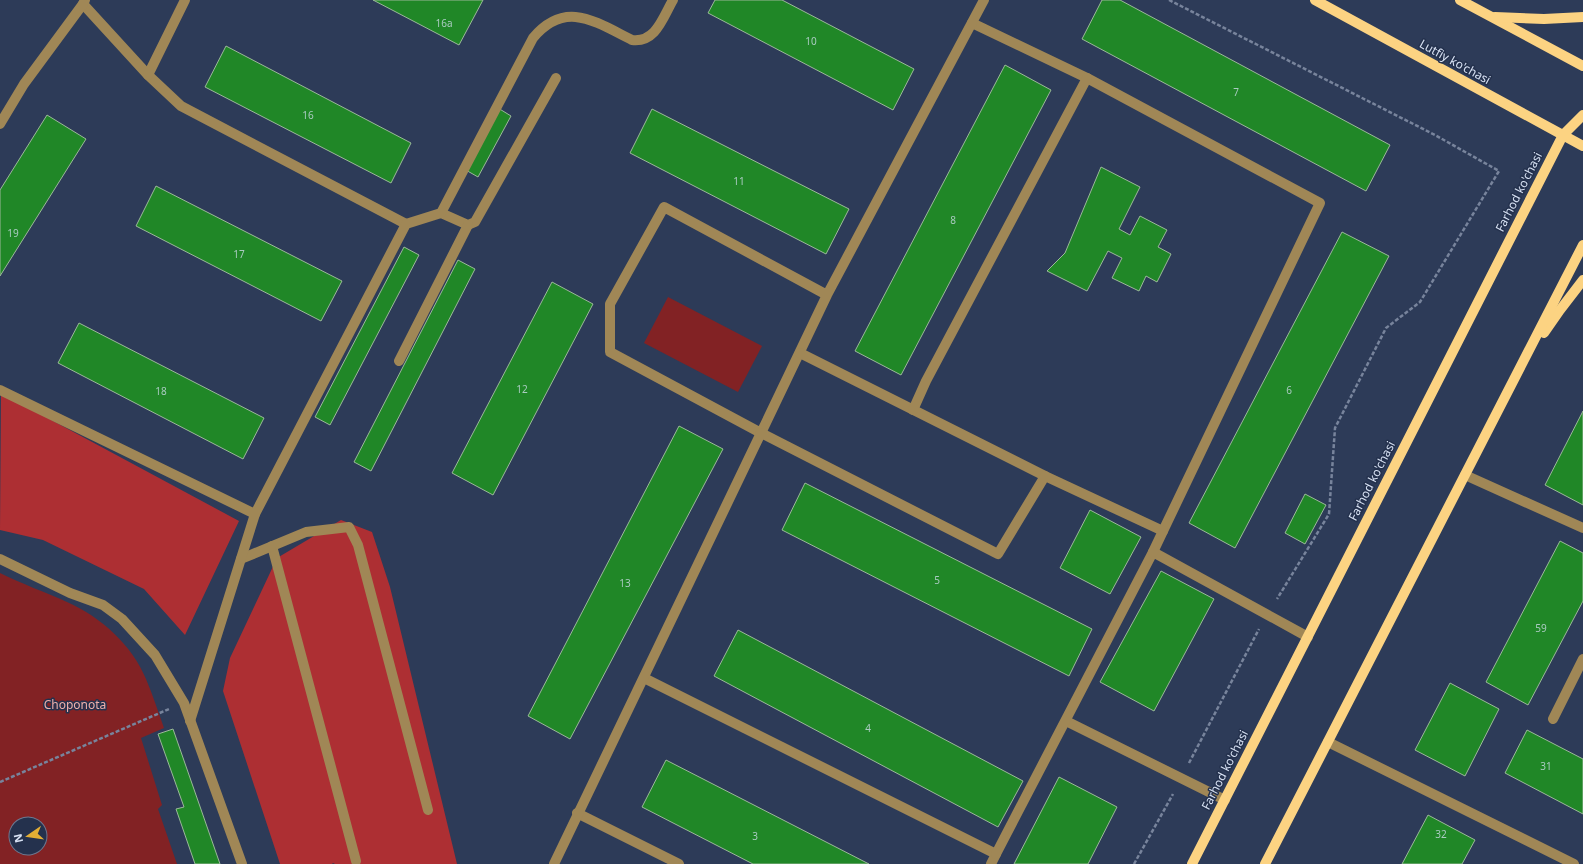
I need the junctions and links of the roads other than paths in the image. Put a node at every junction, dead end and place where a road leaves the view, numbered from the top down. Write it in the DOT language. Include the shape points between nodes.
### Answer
graph roads {
  1 [pos="185,0"];
  2 [pos="673,0"];
  3 [pos="984,0"];
  4 [pos="1315,0"];
  5 [pos="1460,0"];
  6 [pos="84,2"];
  7 [pos="1583,16"];
  8 [pos="1492,17"];
  9 [pos="972,23"];
  10 [pos="1583,66"];
  11 [pos="148,75"];
  12 [pos="556,78"];
  13 [pos="1087,78"];
  14 [pos="1583,115"];
  15 [pos="0,124"];
  16 [pos="1563,135"];
  17 [pos="1583,146"];
  18 [pos="441,213"];
  19 [pos="406,224"];
  20 [pos="468,225"];
  21 [pos="1583,245"];
  22 [pos="1583,280"];
  23 [pos="827,295"];
  24 [pos="800,352"];
  25 [pos="399,361"];
  26 [pos="1518,372"];
  27 [pos="0,390"];
  28 [pos="913,410"];
  29 [pos="761,433"];
  30 [pos="1465,475"];
  31 [pos="1045,476"];
  32 [pos="255,514"];
  33 [pos="1583,528"];
  34 [pos="1163,531"];
  35 [pos="272,546"];
  36 [pos="1153,552"];
  37 [pos="0,559"];
  38 [pos="241,559"];
  39 [pos="1308,636"];
  40 [pos="1583,659"];
  41 [pos="644,678"];
  42 [pos="1553,718"];
  43 [pos="190,721"];
  44 [pos="1066,721"];
  45 [pos="1328,742"];
  46 [pos="1224,800"];
  47 [pos="428,810"];
  48 [pos="578,813"];
  49 [pos="996,854"];
  50 [pos="356,861"];
  51 [pos="242,864"];
  52 [pos="554,864"];
  53 [pos="679,864"];
  54 [pos="990,864"];
  55 [pos="1192,864"];
  56 [pos="1265,864"];
  57 [pos="1574,864"];
  1 -- 11 [label="lane"];
  2 -- 18 [label="lane" via="652,35 640,41 632,40 581,14 566,13 551,18 541,27"];
  3 -- 9 [label="lane"];
  4 -- 16 [label="main road, Lutfiy ko'chasi"];
  5 -- 8 [label="main road"];
  6 -- 11 [label="lane"];
  6 -- 15 [label="lane" via="24,84"];
  7 -- 8 [label="main road" via="1544,19"];
  8 -- 10 [label="main road"];
  9 -- 13 [label="lane"];
  9 -- 23 [label="lane"];
  11 -- 19 [label="lane" via="181,106"];
  12 -- 20 [label="lane" via="475,222"];
  13 -- 28 [label="lane"];
  13 -- 34 [label="lane" via="1320,202"];
  14 -- 16 [label="main road, Farhod ko'chasi"];
  16 -- 17 [label="main road, Lutfiy ko'chasi"];
  16 -- 39 [label="main road, Farhod ko'chasi"];
  18 -- 19 [label="lane"];
  18 -- 20 [label="lane"];
  19 -- 32 [label="lane"];
  20 -- 25 [label="lane"];
  21 -- 26 [label="main road"];
  22 -- 26 [label="main road"];
  23 -- 24 [label="lane"];
  23 -- 29 [label="lane" via="664,207 610,304 610,352"];
  24 -- 28 [label="lane"];
  24 -- 29 [label="lane"];
  26 -- 30 [label="main road"];
  27 -- 32 [label="lane"];
  28 -- 31 [label="lane"];
  29 -- 31 [label="lane" via="998,554"];
  29 -- 41 [label="lane"];
  30 -- 33 [label="lane"];
  30 -- 45 [label="main road"];
  31 -- 34 [label="lane"];
  32 -- 38 [label="lane"];
  34 -- 36 [label="lane"];
  35 -- 38 [label="lane"];
  35 -- 47 [label="lane" via="306,532 348,527 358,545"];
  35 -- 50 [label="lane"];
  36 -- 39 [label="lane"];
  36 -- 44 [label="lane"];
  37 -- 43 [label="lane" via="103,605 113,612 155,655 184,703"];
  38 -- 43 [label="lane"];
  39 -- 46 [label="main road, Farhod ko'chasi"];
  40 -- 42 [label="lane"];
  41 -- 48 [label="lane"];
  41 -- 49 [label="lane"];
  43 -- 51 [label="lane"];
  44 -- 46 [label="lane"];
  44 -- 49 [label="lane"];
  45 -- 56 [label="main road"];
  45 -- 57 [label="lane"];
  46 -- 55 [label="main road, Farhod ko'chasi"];
  48 -- 52 [label="lane"];
  48 -- 53 [label="lane"];
  49 -- 54 [label="lane"];
}
